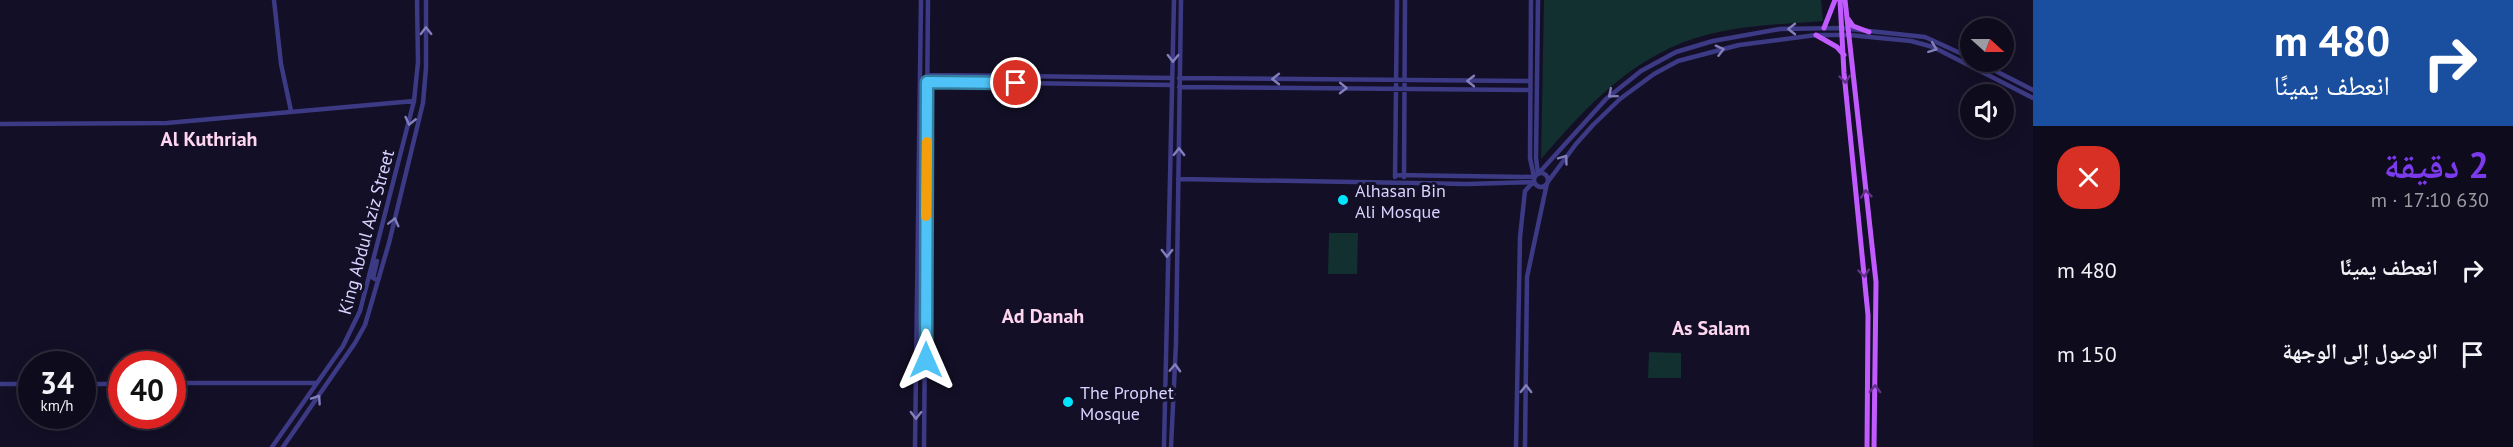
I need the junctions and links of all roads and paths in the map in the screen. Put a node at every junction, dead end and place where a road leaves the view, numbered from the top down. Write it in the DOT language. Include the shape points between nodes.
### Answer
graph roads {
  1 [pos="274,0"];
  2 [pos="417,0"];
  3 [pos="426,0"];
  4 [pos="921,0"];
  5 [pos="928,0"];
  6 [pos="1174,0"];
  7 [pos="1181,0"];
  8 [pos="1396,0"];
  9 [pos="1405,0"];
  10 [pos="1531,0"];
  11 [pos="1538,0"];
  12 [pos="1837,0"];
  13 [pos="1845,0"];
  14 [pos="1847,18"];
  15 [pos="1824,28"];
  16 [pos="1841,28"];
  17 [pos="1869,32"];
  18 [pos="1846,34"];
  19 [pos="1816,35"];
  20 [pos="1960,53"];
  21 [pos="1844,55"];
  22 [pos="1998,72"];
  23 [pos="927,75"];
  24 [pos="1172,78"];
  25 [pos="1179,78"];
  26 [pos="1396,80"];
  27 [pos="1404,80"];
  28 [pos="1530,81"];
  29 [pos="927,82"];
  30 [pos="1172,85"];
  31 [pos="1179,87"];
  32 [pos="1396,89"];
  33 [pos="1404,89"];
  34 [pos="1530,90"];
  35 [pos="2033,90"];
  36 [pos="2033,98"];
  37 [pos="414,101"];
  38 [pos="291,111"];
  39 [pos="0,124"];
  40 [pos="1395,175"];
  41 [pos="1404,175"];
  42 [pos="1535,178"];
  43 [pos="1179,179"];
  44 [pos="1395,183"];
  45 [pos="1404,183"];
  46 [pos="1547,183"];
  47 [pos="1168,202"];
  48 [pos="1178,204"];
  49 [pos="1168,220"];
  50 [pos="1177,223"];
  51 [pos="382,229"];
  52 [pos="379,278"];
  53 [pos="318,381"];
  54 [pos="186,383"];
  55 [pos="0,384"];
  56 [pos="18,384"];
  57 [pos="302,384"];
  58 [pos="307,397"];
  59 [pos="284,446"];
  60 [pos="274,447"];
  61 [pos="915,447"];
  62 [pos="924,447"];
  63 [pos="1164,447"];
  64 [pos="1171,447"];
  65 [pos="1516,447"];
  66 [pos="1525,447"];
  67 [pos="1867,447"];
  68 [pos="1874,447"];
  1 -- 38 [label="street"];
  2 -- 37 [label="street, King Abdul Aziz Street"];
  52 -- 3 [label="street, King Abdul Aziz Street, one-way" via="423,103"];
  4 -- 61 [label="street, one-way"];
  5 -- 23 [label="street"];
  6 -- 24 [label="street, one-way"];
  7 -- 25 [label="street"];
  8 -- 26 [label="street"];
  9 -- 27 [label="street"];
  10 -- 28 [label="street"];
  11 -- 42 [label="street"];
  12 -- 15 [label="main road"];
  12 -- 16 [label="main road"];
  13 -- 14 [label="main road"];
  14 -- 17 [label="main road" via="1853,26"];
  14 -- 18 [label="main road"];
  15 -- 16 [label="street"];
  15 -- 42 [label="street, one-way" via="1780,29 1676,52 1641,71 1606,99"];
  16 -- 18 [label="main road"];
  17 -- 18 [label="street"];
  17 -- 20 [label="street" via="1925,37"];
  18 -- 19 [label="street"];
  18 -- 21 [label="main road"];
  18 -- 36 [label="street, one-way" via="1933,47"];
  68 -- 18 [label="main road, one-way" via="1876,282"];
  19 -- 21 [label="main road" via="1837,46"];
  46 -- 19 [label="street, one-way" via="1593,125 1654,74 1678,61 1739,45"];
  21 -- 67 [label="main road, one-way" via="1868,315"];
  22 -- 35 [label="street"];
  23 -- 24 [label="street"];
  23 -- 29 [label="street"];
  24 -- 30 [label="street"];
  26 -- 25 [label="street, one-way"];
  25 -- 31 [label="street"];
  26 -- 27 [label="street"];
  26 -- 32 [label="street"];
  28 -- 27 [label="street, one-way"];
  27 -- 33 [label="street"];
  28 -- 34 [label="street"];
  29 -- 30 [label="street"];
  29 -- 62 [label="street"];
  30 -- 47 [label="street"];
  31 -- 32 [label="street, one-way"];
  43 -- 31 [label="street, one-way"];
  32 -- 33 [label="street"];
  32 -- 40 [label="street"];
  33 -- 34 [label="street"];
  33 -- 41 [label="street"];
  34 -- 42 [label="street" via="1530,158"];
  37 -- 38 [label="street"];
  37 -- 51 [label="street, King Abdul Aziz Street, one-way"];
  38 -- 39 [label="street" via="166,123"];
  40 -- 41 [label="street"];
  40 -- 44 [label="street"];
  41 -- 42 [label="street"];
  41 -- 45 [label="street"];
  42 -- 45 [label="street" via="1467,184"];
  42 -- 46 [label="street" via="1546,176"];
  42 -- 46 [label="street" via="1540,188"];
  42 -- 65 [label="street" via="1525,191 1520,237"];
  43 -- 44 [label="street"];
  43 -- 48 [label="street"];
  44 -- 45 [label="street"];
  66 -- 46 [label="street, one-way" via="1527,277"];
  47 -- 48 [label="street" via="1175,207"];
  47 -- 49 [label="street"];
  48 -- 50 [label="street"];
  49 -- 50 [label="street" via="1173,218"];
  49 -- 63 [label="street, one-way"];
  64 -- 50 [label="street, one-way"];
  51 -- 52 [label="street" via="374,276"];
  51 -- 53 [label="street, King Abdul Aziz Street" via="353,330"];
  59 -- 52 [label="street, King Abdul Aziz Street, one-way" via="355,343 371,309"];
  53 -- 57 [label="street"];
  53 -- 58 [label="street, King Abdul Aziz Street"];
  54 -- 57 [label="street"];
  55 -- 56 [label="street"];
  57 -- 58 [label="street" via="309,388"];
  58 -- 60 [label="street, King Abdul Aziz Street"];
}
